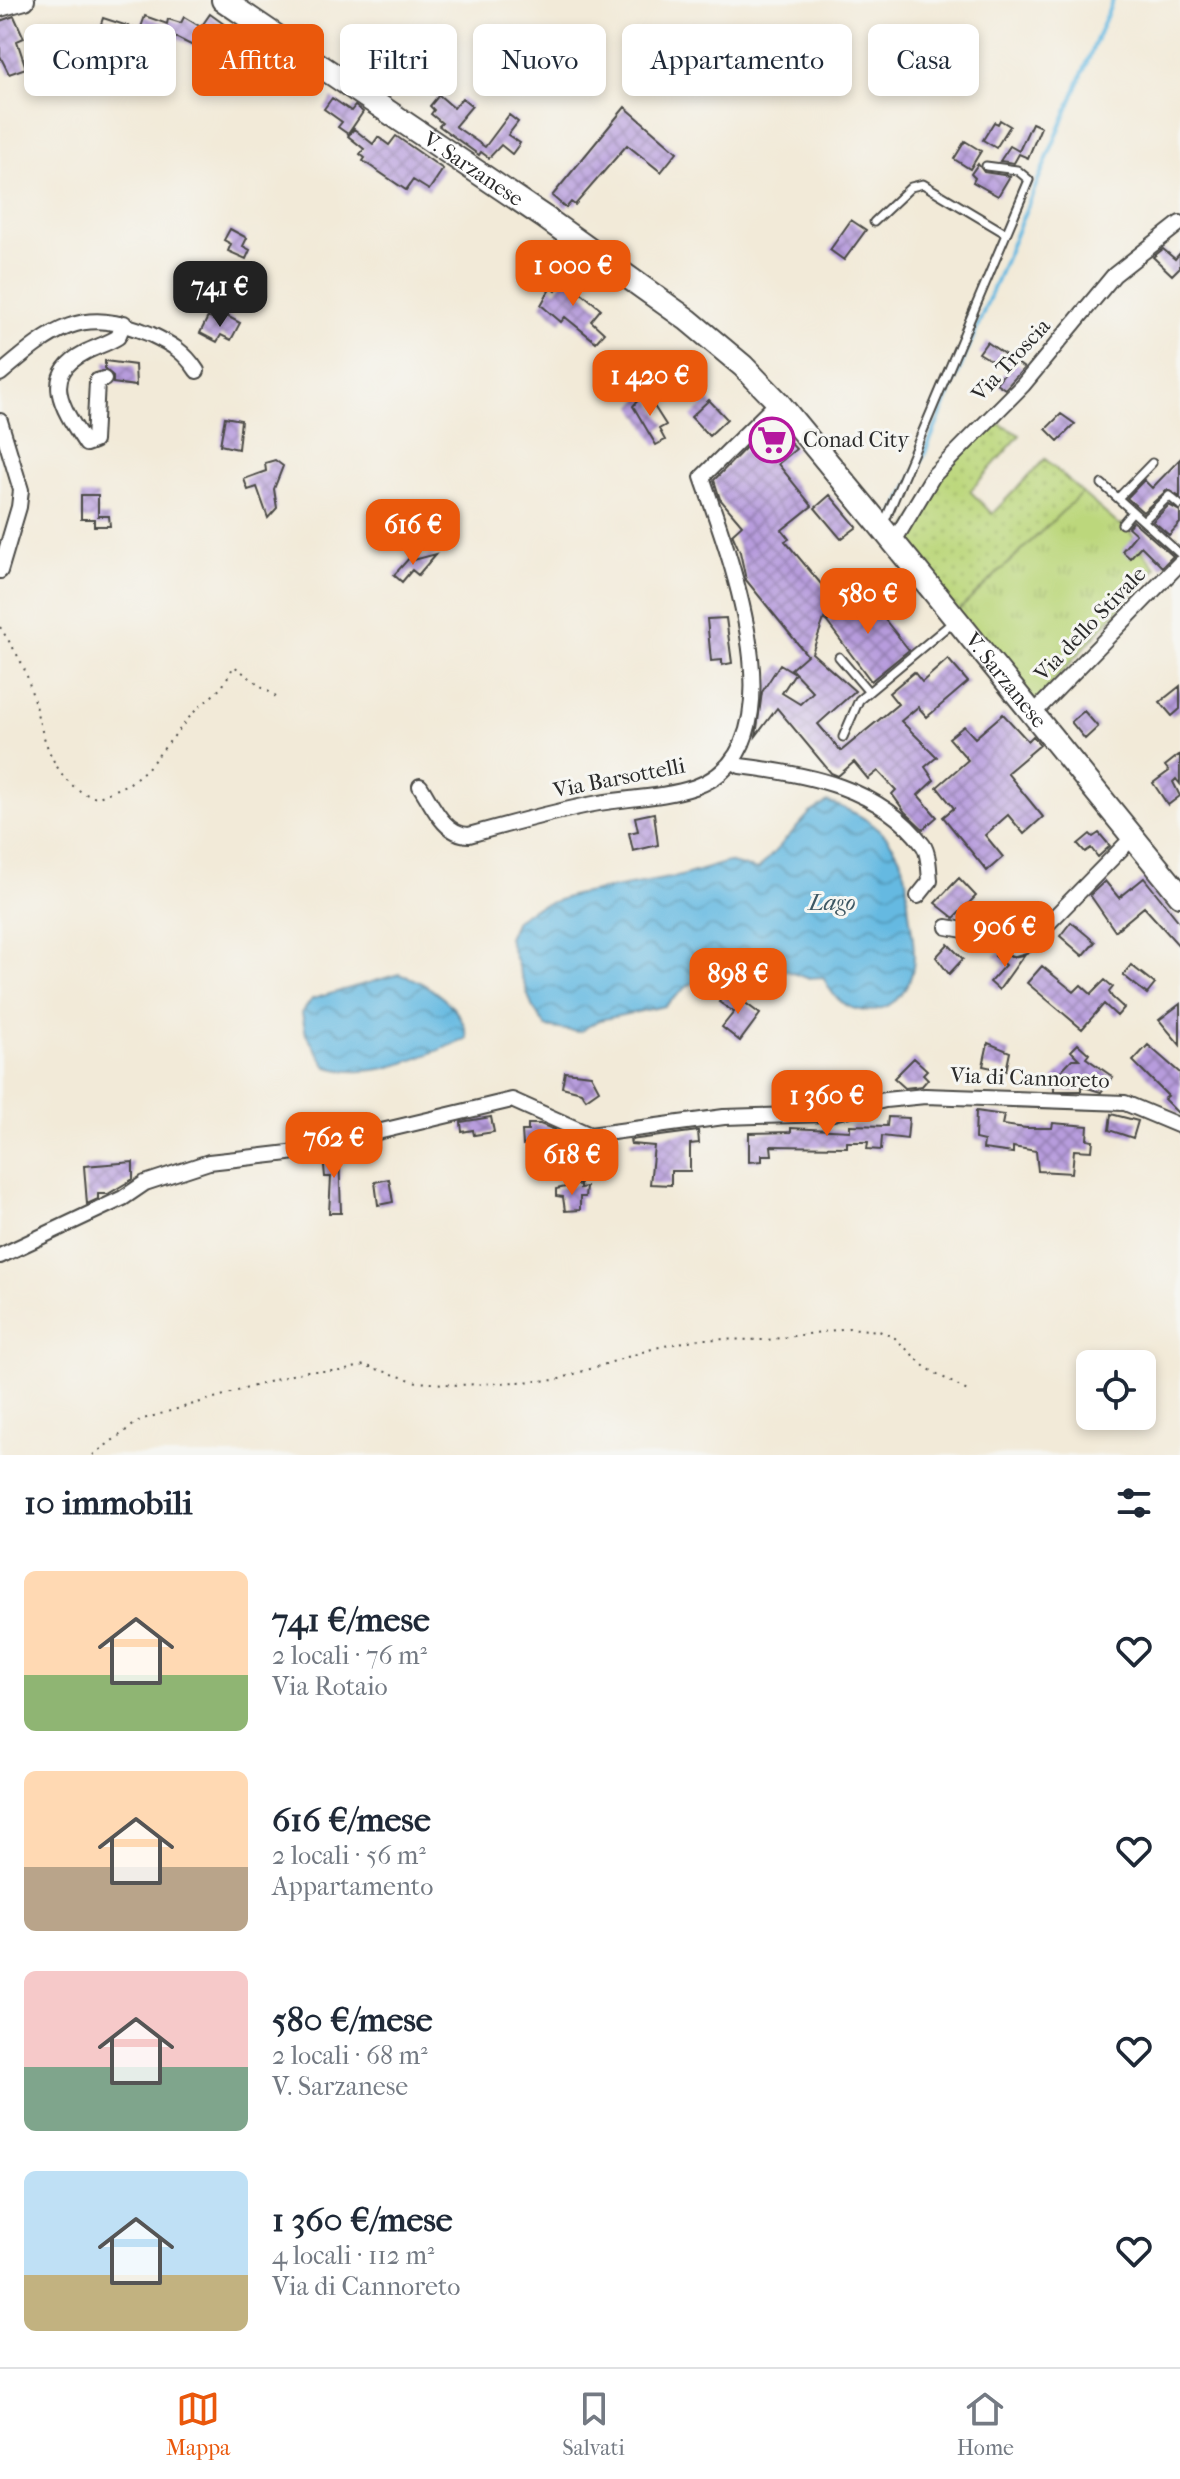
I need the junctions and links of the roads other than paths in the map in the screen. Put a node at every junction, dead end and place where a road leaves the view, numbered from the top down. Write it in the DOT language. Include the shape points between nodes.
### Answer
graph roads {
  1 [pos="25,0"];
  2 [pos="223,0"];
  3 [pos="0,7"];
  4 [pos="986,166"];
  5 [pos="874,222"];
  6 [pos="1180,223"];
  7 [pos="1005,233"];
  8 [pos="124,323"];
  9 [pos="197,371"];
  10 [pos="0,374"];
  11 [pos="104,379"];
  12 [pos="778,402"];
  13 [pos="0,421"];
  14 [pos="1152,463"];
  15 [pos="1102,484"];
  16 [pos="1118,498"];
  17 [pos="1180,505"];
  18 [pos="1132,512"];
  19 [pos="1144,520"];
  20 [pos="1122,524"];
  21 [pos="887,536"];
  22 [pos="1180,554"];
  23 [pos="1180,563"];
  24 [pos="0,571"];
  25 [pos="955,620"];
  26 [pos="839,657"];
  27 [pos="868,691"];
  28 [pos="1032,715"];
  29 [pos="843,737"];
  30 [pos="734,762"];
  31 [pos="420,786"];
  32 [pos="1133,837"];
  33 [pos="1180,895"];
  34 [pos="918,896"];
  35 [pos="947,927"];
  36 [pos="1180,1126"];
  37 [pos="0,1256"];
  1 -- 3 [label="street"];
  2 -- 12 [label="main road, V. Sarzanese" via="688,320"];
  4 -- 7 [label="lane" via="1017,170 1029,180"];
  5 -- 7 [label="lane" via="911,187 923,184"];
  6 -- 21 [label="street, Via Troscia" via="1114,275 1023,385 933,476"];
  7 -- 21 [label="lane"];
  8 -- 9 [label="street" via="173,344"];
  8 -- 10 [label="street" via="88,319 37,343"];
  8 -- 11 [label="street" via="118,337 68,363 59,379 63,408 86,444 94,441 97,381"];
  12 -- 21 [label="main road, V. Sarzanese"];
  12 -- 30 [label="street" via="702,477 747,619 753,702"];
  13 -- 24 [label="street" via="21,490"];
  14 -- 16 [label="lane"];
  15 -- 16 [label="lane"];
  16 -- 18 [label="lane"];
  17 -- 19 [label="lane" via="1169,496"];
  18 -- 19 [label="lane"];
  18 -- 20 [label="lane"];
  19 -- 22 [label="lane"];
  21 -- 25 [label="main road, V. Sarzanese"];
  23 -- 28 [label="street, Via dello Stivale"];
  25 -- 27 [label="lane"];
  25 -- 28 [label="main road, V. Sarzanese"];
  26 -- 27 [label="lane"];
  27 -- 29 [label="lane"];
  28 -- 32 [label="main road, V. Sarzanese"];
  30 -- 31 [label="street, Via Barsottelli" via="696,787 595,804 469,835 459,835 443,822"];
  30 -- 34 [label="street" via="815,778 877,802 925,847 930,881"];
  32 -- 33 [label="main road, V. Sarzanese"];
  32 -- 35 [label="street" via="1028,944 1014,948 986,934"];
  36 -- 37 [label="street, Via di Cannoreto" via="1115,1102 925,1096 829,1114 708,1118 590,1135 512,1100 289,1153 209,1162 145,1183"];
}
